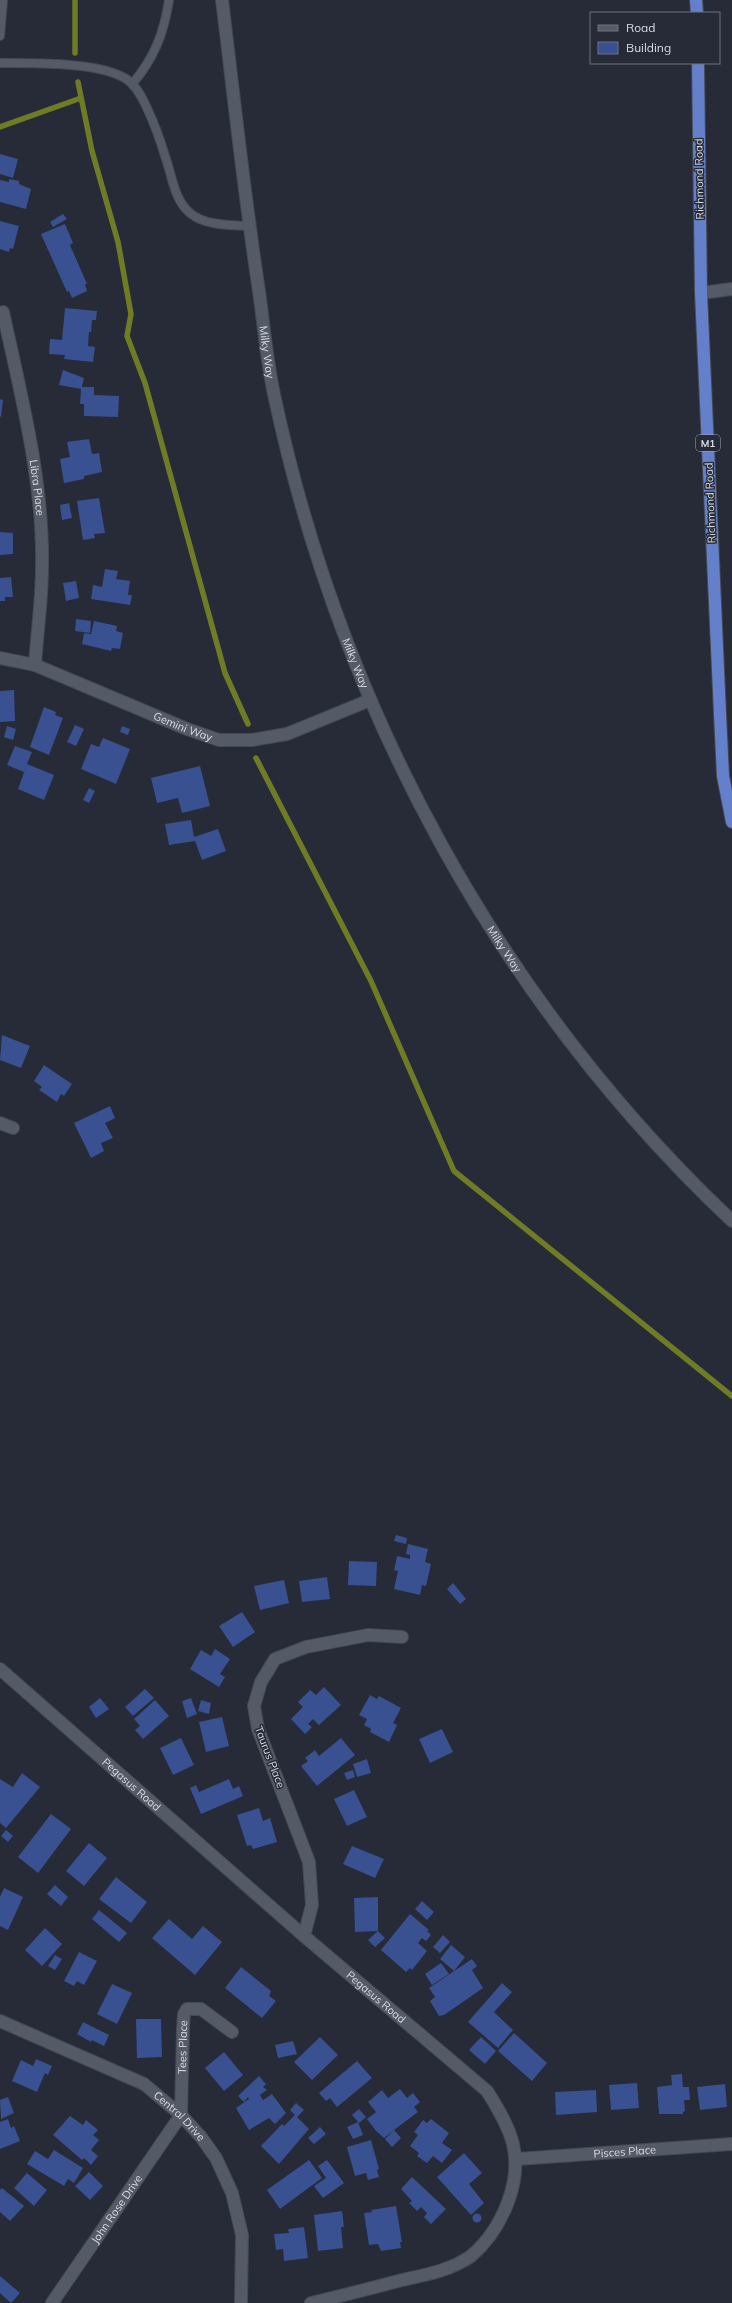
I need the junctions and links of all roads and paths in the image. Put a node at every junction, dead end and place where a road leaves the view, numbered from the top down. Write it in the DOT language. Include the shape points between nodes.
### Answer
graph roads {
  1 [pos="3,0"];
  2 [pos="169,0"];
  3 [pos="222,0"];
  4 [pos="696,0"];
  5 [pos="697,12"];
  6 [pos="0,33"];
  7 [pos="0,36"];
  8 [pos="0,63"];
  9 [pos="698,64"];
  10 [pos="132,84"];
  11 [pos="249,226"];
  12 [pos="732,289"];
  13 [pos="701,293"];
  14 [pos="3,312"];
  15 [pos="0,658"];
  16 [pos="35,665"];
  17 [pos="370,700"];
  18 [pos="732,822"];
  19 [pos="0,1123"];
  20 [pos="13,1128"];
  21 [pos="732,1221"];
  22 [pos="402,1637"];
  23 [pos="0,1669"];
  24 [pos="304,1936"];
  25 [pos="0,2021"];
  26 [pos="232,2032"];
  27 [pos="181,2115"];
  28 [pos="732,2144"];
  29 [pos="517,2159"];
  30 [pos="52,2303"];
  31 [pos="241,2303"];
  32 [pos="311,2303"];
  1 -- 6 [label="lane"];
  2 -- 10 [label="lane" via="154,54"];
  3 -- 11 [label="street, Milky Way"];
  4 -- 5 [label="highway"];
  6 -- 7 [label="lane"];
  8 -- 10 [label="lane" via="86,67 124,77"];
  9 -- 13 [label="highway, Richmond Road / M1"];
  10 -- 11 [label="lane" via="142,97 153,121 181,204 191,214 205,220 225,225"];
  11 -- 17 [label="street, Milky Way" via="274,396 296,486 328,594"];
  12 -- 13 [label="street"];
  13 -- 18 [label="highway, Richmond Road / M1" via="723,776"];
  14 -- 16 [label="street, Libra Place" via="26,417 40,514 42,567"];
  15 -- 16 [label="street, Gemini Way"];
  16 -- 17 [label="street, Gemini Way" via="187,730 219,740 252,740 287,734"];
  17 -- 21 [label="street, Milky Way" via="414,795 454,870 501,944 563,1033 622,1108"];
  19 -- 20 [label="street"];
  22 -- 24 [label="street, Taurus Place" via="368,1635 306,1647 275,1659 261,1682 254,1706 258,1729 309,1862 312,1905"];
  23 -- 24 [label="street, Pegasus Road"];
  24 -- 29 [label="street, Pegasus Road" via="487,2091 507,2122"];
  25 -- 27 [label="street, Central Drive" via="144,2084"];
  26 -- 27 [label="street, Tees Place" via="201,2009 187,2009 184,2014"];
  27 -- 30 [label="street, John Rose Drive"];
  27 -- 31 [label="street, Central Drive" via="216,2158 232,2193 242,2234"];
  28 -- 29 [label="street, Pisces Place"];
  29 -- 32 [label="street, Pegasus Road" via="512,2191 502,2219 488,2240 470,2257 442,2270"];
}
